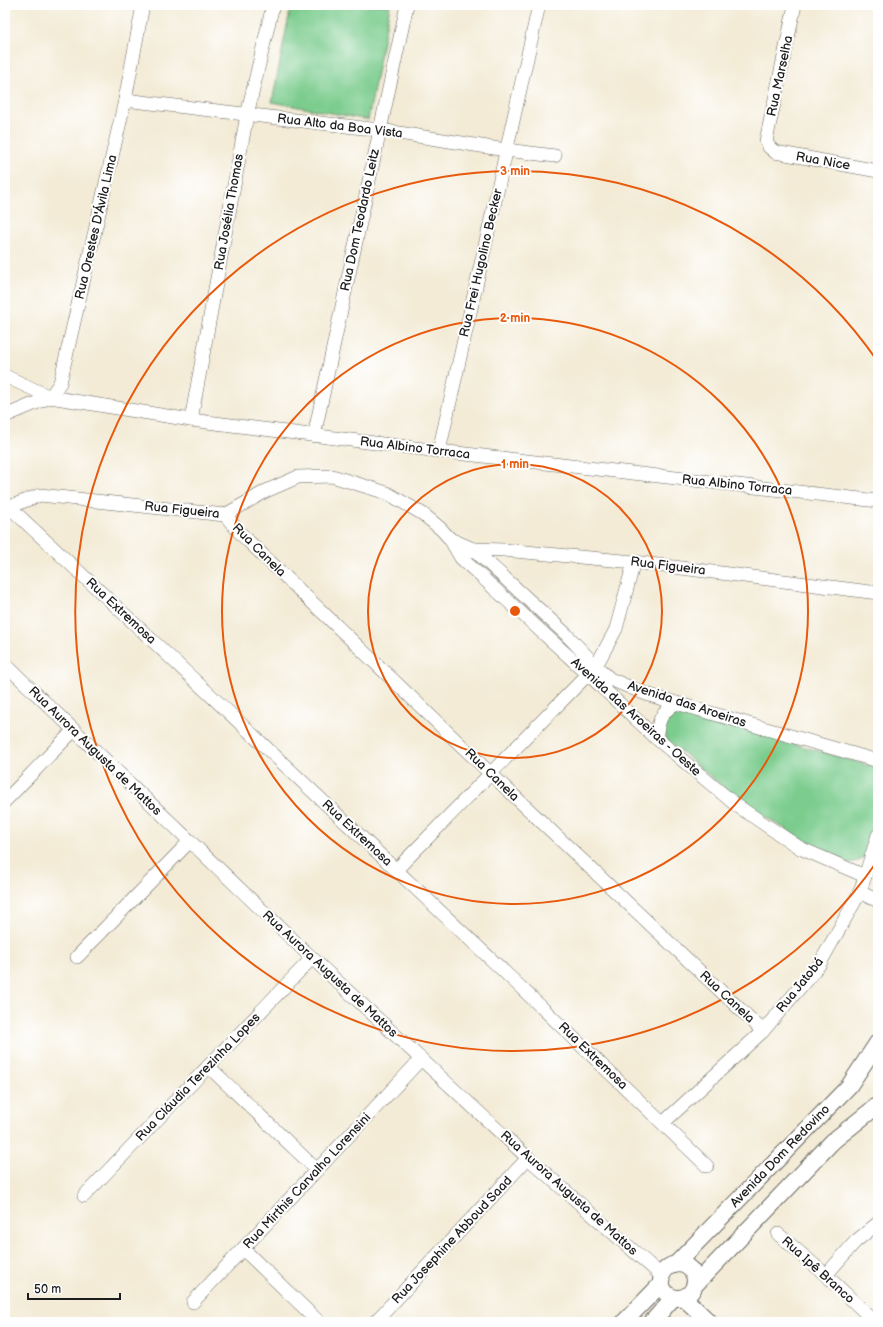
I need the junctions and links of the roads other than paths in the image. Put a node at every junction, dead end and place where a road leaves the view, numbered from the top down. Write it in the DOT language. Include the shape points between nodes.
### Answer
graph roads {
  1 [pos="143,5"];
  2 [pos="274,5"];
  3 [pos="407,5"];
  4 [pos="539,5"];
  5 [pos="795,5"];
  6 [pos="125,100"];
  7 [pos="247,115"];
  8 [pos="380,130"];
  9 [pos="769,148"];
  10 [pos="506,150"];
  11 [pos="555,156"];
  12 [pos="878,171"];
  13 [pos="5,376"];
  14 [pos="50,397"];
  15 [pos="5,416"];
  16 [pos="191,420"];
  17 [pos="314,436"];
  18 [pos="439,451"];
  19 [pos="878,501"];
  20 [pos="7,505"];
  21 [pos="226,515"];
  22 [pos="450,539"];
  23 [pos="473,549"];
  24 [pos="461,558"];
  25 [pos="634,562"];
  26 [pos="878,593"];
  27 [pos="5,664"];
  28 [pos="592,670"];
  29 [pos="676,703"];
  30 [pos="74,730"];
  31 [pos="656,738"];
  32 [pos="878,761"];
  33 [pos="491,774"];
  34 [pos="5,801"];
  35 [pos="878,835"];
  36 [pos="190,841"];
  37 [pos="874,860"];
  38 [pos="396,870"];
  39 [pos="865,876"];
  40 [pos="860,892"];
  41 [pos="878,901"];
  42 [pos="77,957"];
  43 [pos="312,958"];
  44 [pos="762,1031"];
  45 [pos="878,1042"];
  46 [pos="421,1059"];
  47 [pos="208,1066"];
  48 [pos="878,1104"];
  49 [pos="663,1123"];
  50 [pos="528,1158"];
  51 [pos="706,1166"];
  52 [pos="317,1170"];
  53 [pos="84,1196"];
  54 [pos="878,1223"];
  55 [pos="778,1234"];
  56 [pos="243,1249"];
  57 [pos="675,1265"];
  58 [pos="826,1275"];
  59 [pos="662,1279"];
  60 [pos="694,1286"];
  61 [pos="679,1298"];
  62 [pos="193,1302"];
  63 [pos="319,1322"];
  64 [pos="375,1322"];
  65 [pos="624,1322"];
  66 [pos="652,1322"];
  67 [pos="709,1322"];
  68 [pos="875,1322"];
  1 -- 6 [label="street, Rua Orestes D'Ávila Lima"];
  2 -- 7 [label="street, Rua Josélia Thomas"];
  3 -- 8 [label="street, Rua Dom Teodardo Leitz"];
  4 -- 10 [label="street, Rua Frei Hugolino Becker"];
  5 -- 9 [label="street, Rua Marselha" via="766,141"];
  6 -- 7 [label="street, Rua Alto da Boa Vista"];
  6 -- 14 [label="street, Rua Orestes D'Ávila Lima" via="60,383"];
  7 -- 8 [label="street, Rua Alto da Boa Vista"];
  7 -- 16 [label="street, Rua Josélia Thomas"];
  8 -- 10 [label="street, Rua Alto da Boa Vista"];
  8 -- 17 [label="street, Rua Dom Teodardo Leitz"];
  9 -- 12 [label="street, Rua Nice" via="775,152"];
  10 -- 11 [label="street, Rua Alto da Boa Vista"];
  10 -- 18 [label="street, Rua Frei Hugolino Becker"];
  13 -- 14 [label="street, Rua Albino Torraca"];
  14 -- 15 [label="street"];
  14 -- 16 [label="street, Rua Albino Torraca"];
  16 -- 17 [label="street, Rua Albino Torraca"];
  17 -- 18 [label="street, Rua Albino Torraca"];
  18 -- 19 [label="street, Rua Albino Torraca"];
  20 -- 21 [label="street, Rua Figueira" via="40,495"];
  20 -- 38 [label="street, Rua Extremosa"];
  21 -- 22 [label="street, Rua Figueira" via="266,490 298,477 332,476 387,493 423,514"];
  21 -- 33 [label="street, Rua Canela" via="241,534"];
  22 -- 23 [label="street, Avenida das Aroeiras"];
  22 -- 24 [label="street, Avenida das Aroeiras - Oeste"];
  23 -- 24 [label="street"];
  23 -- 25 [label="street, Rua Figueira"];
  23 -- 28 [label="street, Avenida das Aroeiras" via="567,635"];
  24 -- 28 [label="street, Avenida das Aroeiras - Oeste"];
  25 -- 26 [label="street, Rua Figueira"];
  25 -- 28 [label="street" via="616,629"];
  27 -- 30 [label="street, Rua Aurora Augusta de Mattos"];
  28 -- 29 [label="street, Avenida das Aroeiras" via="646,694"];
  28 -- 31 [label="street, Avenida das Aroeiras - Oeste"];
  28 -- 33 [label="street"];
  29 -- 31 [label="street" via="664,711 658,723"];
  29 -- 32 [label="street, Avenida das Aroeiras"];
  30 -- 34 [label="street"];
  30 -- 36 [label="street, Rua Aurora Augusta de Mattos"];
  31 -- 39 [label="street, Avenida das Aroeiras - Oeste" via="736,805 800,848"];
  33 -- 38 [label="street"];
  33 -- 44 [label="street, Rua Canela"];
  35 -- 37 [label="street, Rua Jatobá"];
  36 -- 42 [label="street"];
  36 -- 43 [label="street, Rua Aurora Augusta de Mattos"];
  37 -- 39 [label="street, Rua Jatobá"];
  38 -- 49 [label="street, Rua Extremosa"];
  39 -- 40 [label="street, Rua Jatobá"];
  40 -- 41 [label="street"];
  40 -- 44 [label="street, Rua Jatobá" via="819,965"];
  43 -- 46 [label="street, Rua Aurora Augusta de Mattos"];
  43 -- 47 [label="street, Rua Cláudia Terezinha Lopes"];
  44 -- 49 [label="street, Rua Jatobá"];
  45 -- 57 [label="street, Avenida Dom Redovino" via="849,1086"];
  46 -- 50 [label="street, Rua Aurora Augusta de Mattos"];
  46 -- 52 [label="street, Rua Mirthis Carvalho Lorensini"];
  47 -- 52 [label="street"];
  47 -- 53 [label="street, Rua Cláudia Terezinha Lopes"];
  48 -- 60 [label="street" via="833,1141"];
  49 -- 51 [label="street, Rua Extremosa"];
  50 -- 59 [label="street, Rua Aurora Augusta de Mattos"];
  50 -- 64 [label="street, Rua Josephine Abboud Saad"];
  52 -- 56 [label="street, Rua Mirthis Carvalho Lorensini"];
  54 -- 58 [label="street" via="855,1242"];
  55 -- 58 [label="street, Rua Ipê Branco"];
  56 -- 62 [label="street, Rua Mirthis Carvalho Lorensini"];
  56 -- 63 [label="street"];
  57 -- 59 [label="street" via="669,1267"];
  57 -- 60 [label="street" via="681,1264 691,1270 694,1274"];
  58 -- 68 [label="street, Rua Ipê Branco"];
  59 -- 61 [label="street" via="665,1292"];
  59 -- 65 [label="street"];
  60 -- 61 [label="street" via="689,1295"];
  61 -- 66 [label="street"];
  61 -- 67 [label="street"];
}
